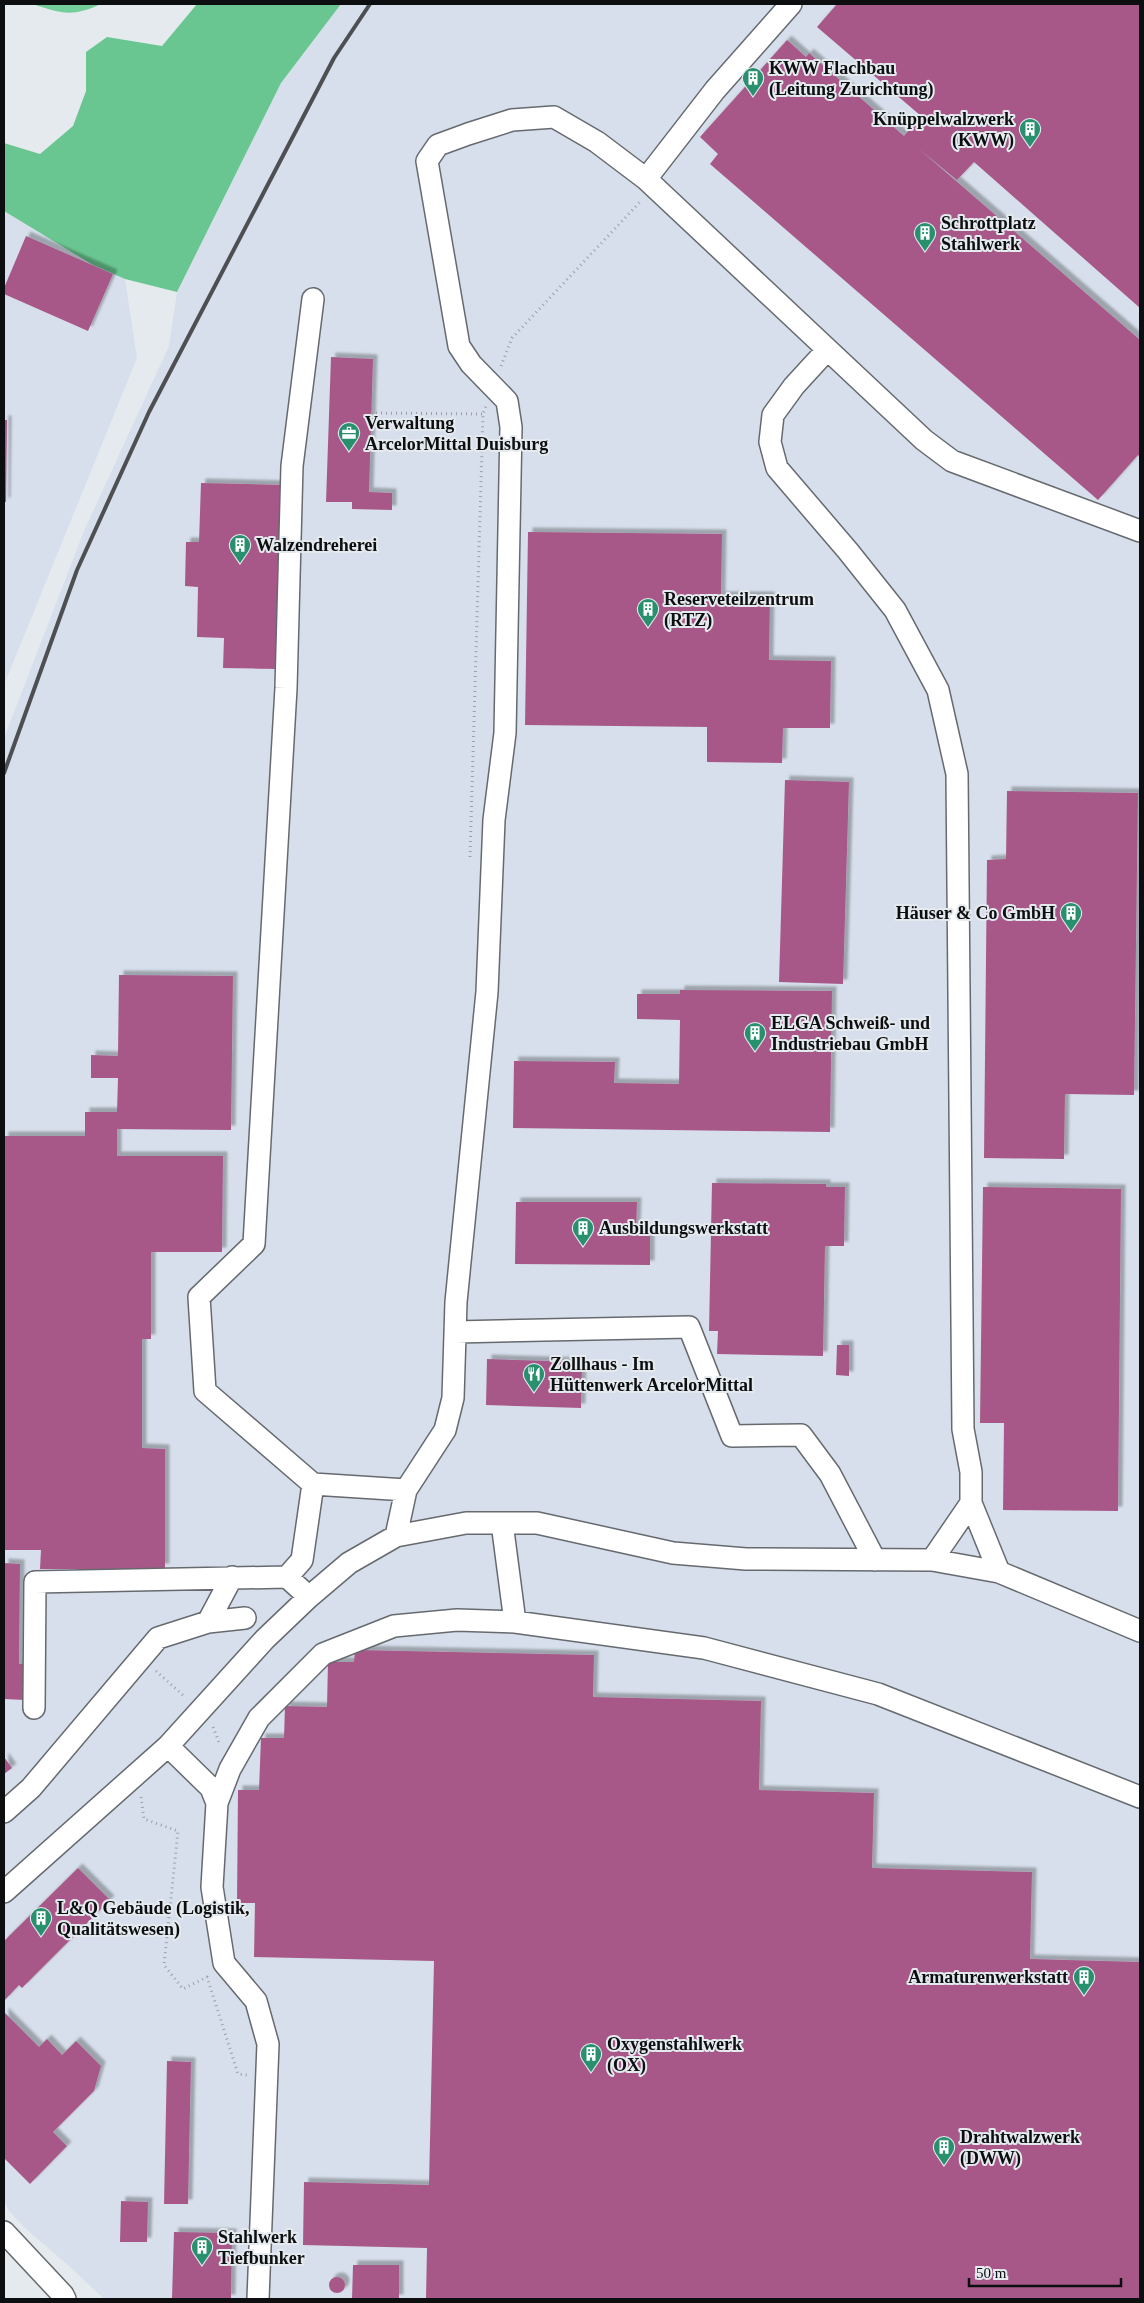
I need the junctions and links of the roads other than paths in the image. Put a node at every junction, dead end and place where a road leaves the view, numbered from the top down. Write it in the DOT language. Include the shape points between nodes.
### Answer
graph roads {
  1 [pos="791,4"];
  2 [pos="646,179"];
  3 [pos="313,299"];
  4 [pos="827,350"];
  5 [pos="1140,531"];
  6 [pos="455,1332"];
  7 [pos="313,1484"];
  8 [pos="406,1490"];
  9 [pos="971,1503"];
  10 [pos="502,1523"];
  11 [pos="396,1536"];
  12 [pos="875,1560"];
  13 [pos="932,1560"];
  14 [pos="1000,1572"];
  15 [pos="232,1576"];
  16 [pos="287,1577"];
  17 [pos="309,1597"];
  18 [pos="245,1618"];
  19 [pos="208,1622"];
  20 [pos="515,1622"];
  21 [pos="1140,1631"];
  22 [pos="34,1708"];
  23 [pos="168,1746"];
  24 [pos="1140,1797"];
  25 [pos="217,1803"];
  26 [pos="4,1812"];
  27 [pos="4,1892"];
  28 [pos="4,2232"];
  29 [pos="65,2299"];
  30 [pos="258,2299"];
  1 -- 2 [label="street" via="715,90"];
  2 -- 4 [label="street"];
  2 -- 6 [label="street" via="597,142 554,117 512,120 468,134 438,145 427,162 460,346 471,364 507,401 512,427 505,733 494,820 486,992"];
  3 -- 7 [label="street" via="292,466 286,688 254,1244 199,1297 206,1391"];
  4 -- 5 [label="street" via="924,440 952,461"];
  4 -- 9 [label="street" via="773,415 770,442 777,468 895,610 938,690 957,774 963,1429 971,1472"];
  6 -- 8 [label="street" via="453,1398 445,1430"];
  6 -- 12 [label="street" via="689,1327 732,1436 802,1435 830,1474"];
  7 -- 8 [label="street"];
  7 -- 16 [label="street" via="302,1560"];
  8 -- 11 [label="street"];
  9 -- 13 [label="street"];
  9 -- 14 [label="street"];
  10 -- 11 [label="street" via="466,1523"];
  10 -- 12 [label="street" via="537,1523 673,1553 746,1559"];
  10 -- 20 [label="street"];
  11 -- 17 [label="street" via="349,1563"];
  12 -- 13 [label="street"];
  13 -- 14 [label="street"];
  14 -- 21 [label="street"];
  15 -- 16 [label="street"];
  15 -- 19 [label="street"];
  15 -- 22 [label="street" via="35,1582"];
  16 -- 17 [label="street"];
  17 -- 23 [label="street" via="252,1652"];
  18 -- 19 [label="street"];
  19 -- 26 [label="street" via="158,1638 32,1788"];
  20 -- 24 [label="street" via="704,1648 878,1694"];
  20 -- 25 [label="street" via="457,1620 394,1626 323,1654 259,1718 230,1769"];
  23 -- 25 [label="street" via="211,1788"];
  23 -- 27 [label="street"];
  25 -- 30 [label="street" via="212,1887 224,1963 256,2001 268,2044"];
  28 -- 29 [label="street"];
}
